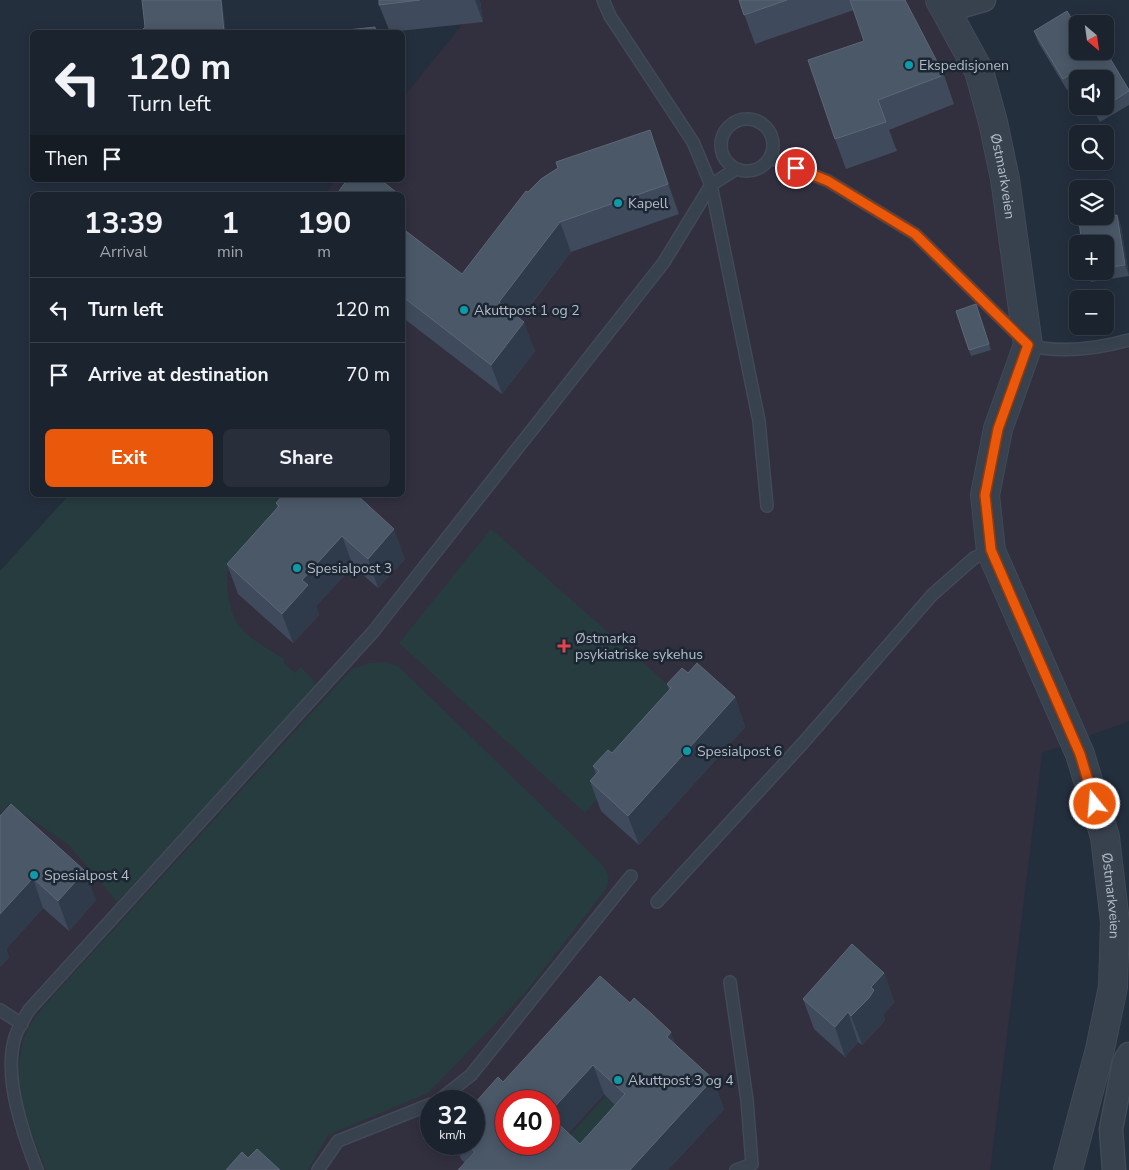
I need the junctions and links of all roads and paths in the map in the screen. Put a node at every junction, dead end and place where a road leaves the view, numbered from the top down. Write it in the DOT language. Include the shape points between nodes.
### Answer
graph roads {
  1 [pos="603,0"];
  2 [pos="984,0"];
  3 [pos="945,7"];
  4 [pos="771,158"];
  5 [pos="736,169"];
  6 [pos="711,185"];
  7 [pos="1129,340"];
  8 [pos="1028,345"];
  9 [pos="767,506"];
  10 [pos="991,550"];
  11 [pos="631,876"];
  12 [pos="657,902"];
  13 [pos="730,982"];
  14 [pos="0,1010"];
  15 [pos="22,1024"];
  16 [pos="1129,1054"];
  17 [pos="452,1090"];
  18 [pos="420,1108"];
  19 [pos="36,1170"];
  20 [pos="318,1170"];
  21 [pos="736,1170"];
  22 [pos="1068,1170"];
  23 [pos="1114,1170"];
  1 -- 6 [label="lane" via="610,16 693,142"];
  2 -- 3 [label="street, Østmarkveien"];
  3 -- 8 [label="street, Østmarkveien" via="979,71 993,122 1005,179"];
  4 -- 5 [label="lane" via="753,171"];
  4 -- 5 [label="lane" via="773,140 764,125 748,119 739,120 725,131 721,148 723,157"];
  4 -- 8 [label="lane" via="828,181 915,234"];
  5 -- 6 [label="lane"];
  6 -- 9 [label="lane" via="759,420"];
  6 -- 15 [label="lane" via="664,262 373,632 29,1010"];
  7 -- 8 [label="lane" via="1103,347 1050,351"];
  8 -- 10 [label="street, Østmarkveien" via="998,429 985,495"];
  10 -- 12 [label="lane" via="974,558 932,595 804,743"];
  10 -- 22 [label="street, Østmarkveien" via="1080,754 1105,837 1115,922 1113,987"];
  11 -- 17 [label="lane" via="471,1075"];
  13 -- 21 [label="lane" via="747,1100 752,1164"];
  14 -- 15 [label="lane"];
  15 -- 19 [label="lane" via="14,1041 11,1071 23,1134"];
  16 -- 23 [label="street" via="1124,1062 1111,1129"];
  18 -- 20 [label="lane" via="338,1141"];
}
